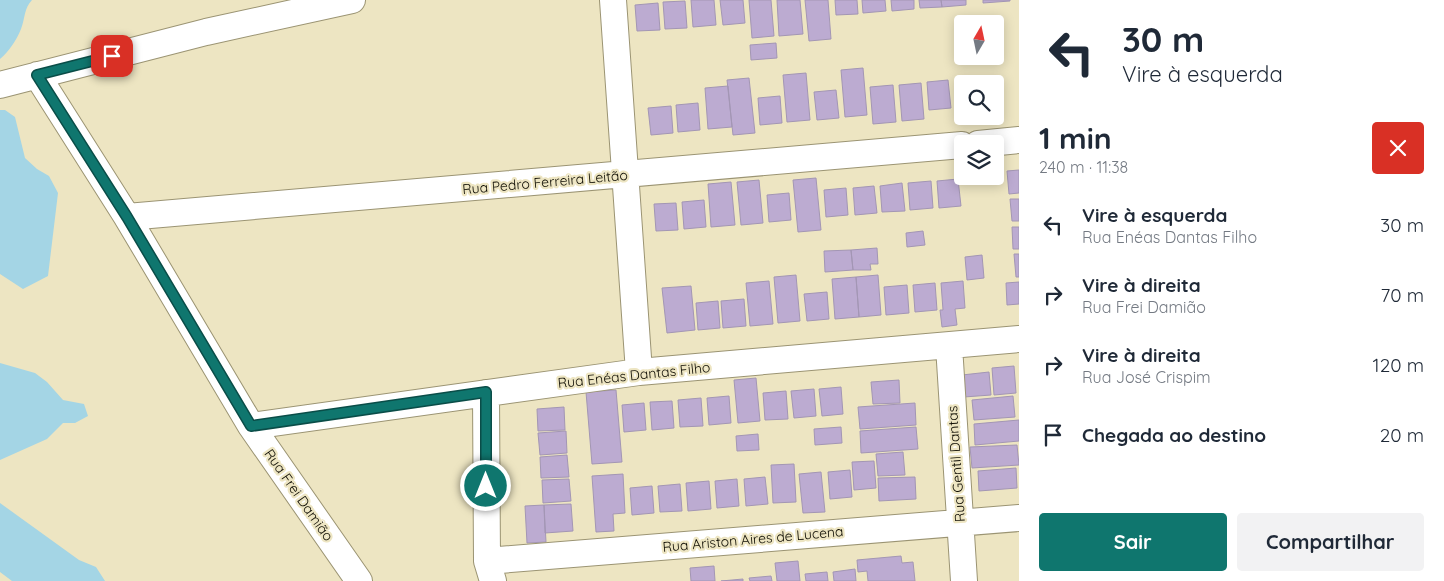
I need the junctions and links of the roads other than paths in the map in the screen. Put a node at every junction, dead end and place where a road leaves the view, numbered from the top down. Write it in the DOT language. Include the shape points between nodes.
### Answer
graph roads {
  1 [pos="352,0"];
  2 [pos="613,0"];
  3 [pos="265,9"];
  4 [pos="37,75"];
  5 [pos="0,85"];
  6 [pos="1019,140"];
  7 [pos="1004,141"];
  8 [pos="954,146"];
  9 [pos="625,175"];
  10 [pos="127,217"];
  11 [pos="1019,339"];
  12 [pos="949,346"];
  13 [pos="639,372"];
  14 [pos="486,392"];
  15 [pos="251,426"];
  16 [pos="1019,518"];
  17 [pos="960,522"];
  18 [pos="490,571"];
  19 [pos="359,581"];
  20 [pos="964,581"];
  1 -- 3 [label="street"];
  2 -- 9 [label="street"];
  3 -- 4 [label="street" via="206,32"];
  4 -- 5 [label="street"];
  4 -- 10 [label="street, Rua Frei Damião"];
  6 -- 7 [label="street"];
  8 -- 9 [label="street, Rua Pedro Ferreira Leitão"];
  9 -- 10 [label="street, Rua Pedro Ferreira Leitão"];
  9 -- 13 [label="street"];
  10 -- 15 [label="street, Rua Frei Damião"];
  11 -- 12 [label="street, Rua Enéas Dantas Filho"];
  12 -- 13 [label="street, Rua Enéas Dantas Filho"];
  12 -- 17 [label="street, Rua Gentil Dantas"];
  13 -- 14 [label="street, Rua Enéas Dantas Filho"];
  14 -- 15 [label="street, Rua Enéas Dantas Filho"];
  14 -- 18 [label="street"];
  15 -- 19 [label="street, Rua Frei Damião"];
  16 -- 17 [label="street, Rua Ariston Aires de Lucena"];
  17 -- 18 [label="street, Rua Ariston Aires de Lucena"];
  17 -- 20 [label="street, Rua Gentil Dantas"];
}
